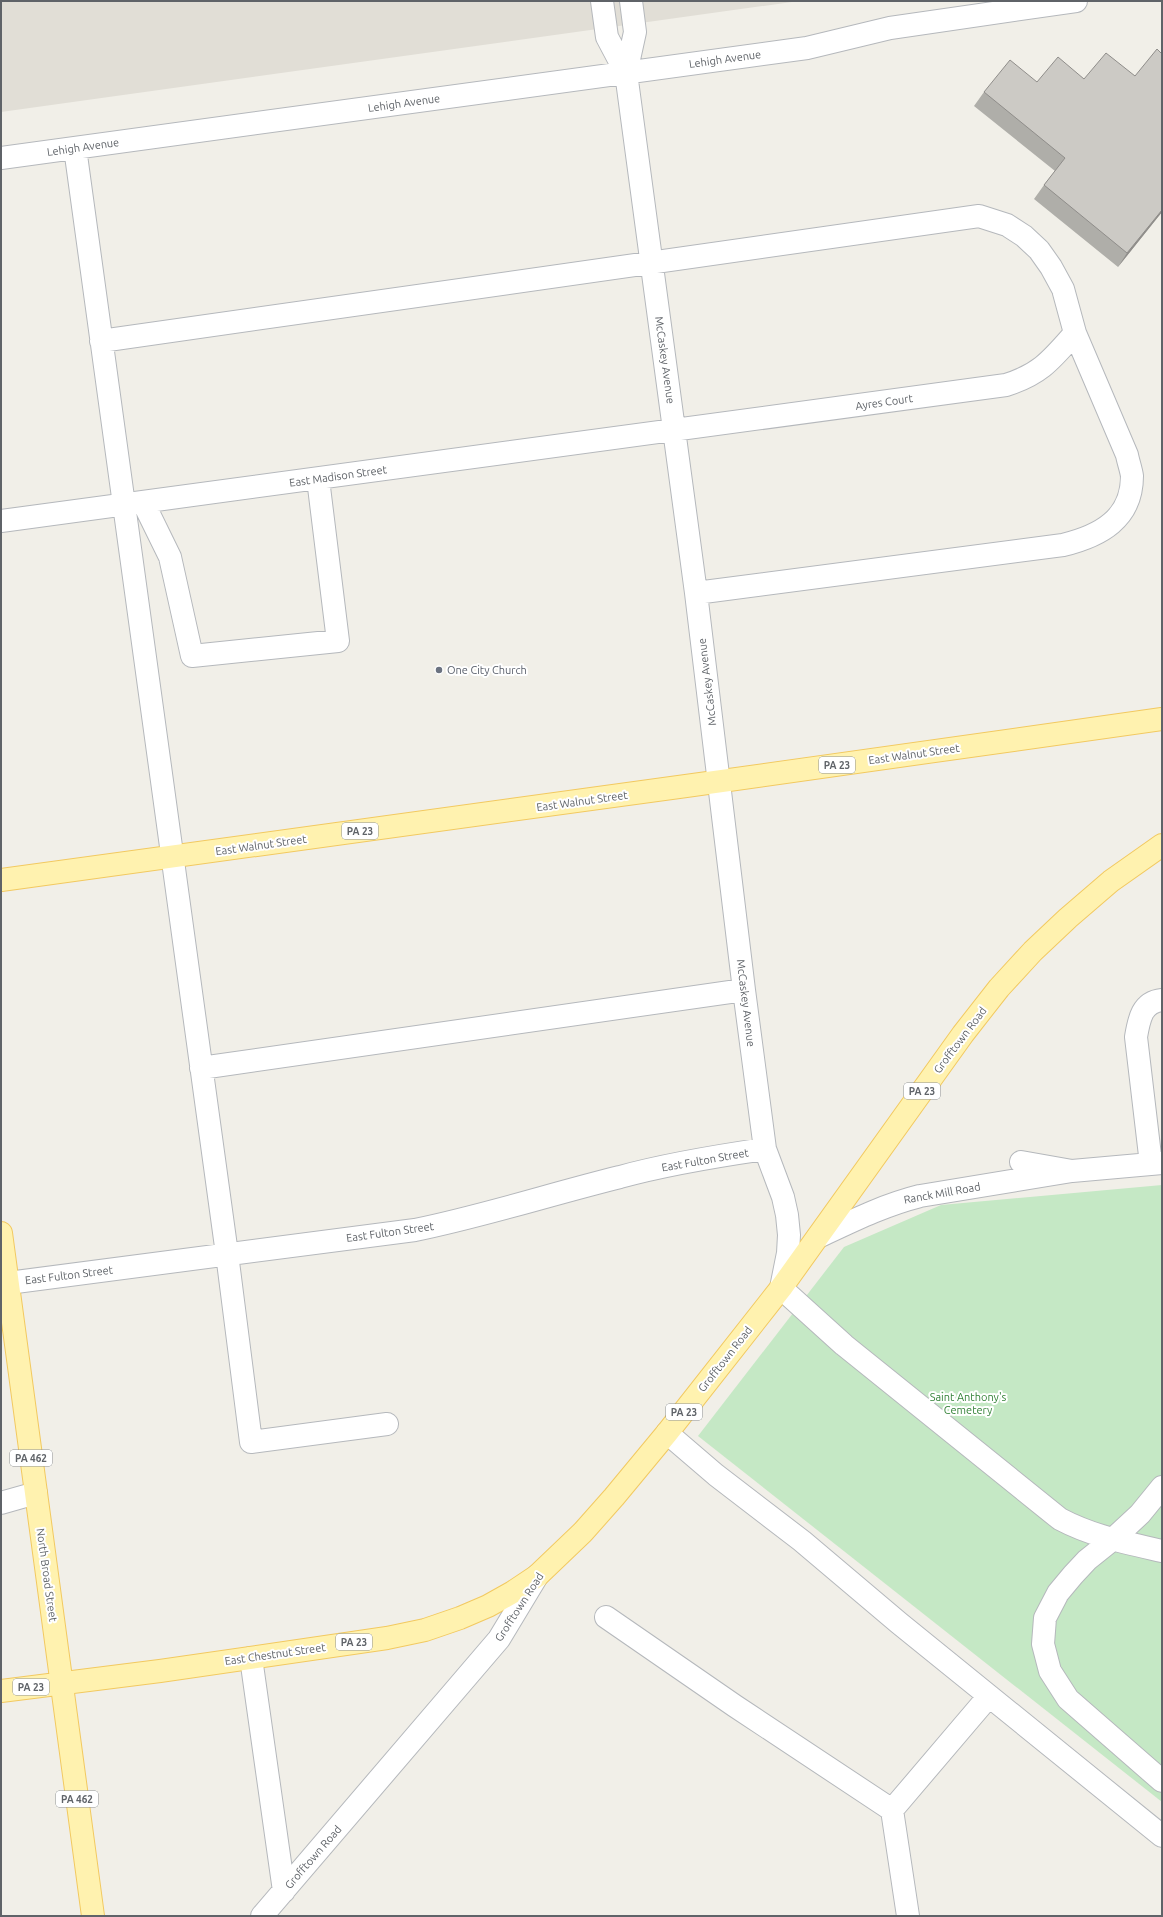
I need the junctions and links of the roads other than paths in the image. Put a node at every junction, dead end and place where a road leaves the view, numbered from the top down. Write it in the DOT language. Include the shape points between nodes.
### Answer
graph roads {
  1 [pos="602,1"];
  2 [pos="630,1"];
  3 [pos="1076,1"];
  4 [pos="626,73"];
  5 [pos="74,148"];
  6 [pos="1,158"];
  7 [pos="652,263"];
  8 [pos="1075,333"];
  9 [pos="101,341"];
  10 [pos="674,431"];
  11 [pos="318,479"];
  12 [pos="134,504"];
  13 [pos="1,521"];
  14 [pos="696,593"];
  15 [pos="1162,719"];
  16 [pos="718,782"];
  17 [pos="1162,845"];
  18 [pos="172,857"];
  19 [pos="1,880"];
  20 [pos="744,990"];
  21 [pos="1162,1000"];
  22 [pos="201,1068"];
  23 [pos="765,1149"];
  24 [pos="1021,1162"];
  25 [pos="1157,1164"];
  26 [pos="1072,1171"];
  27 [pos="1,1233"];
  28 [pos="818,1237"];
  29 [pos="227,1254"];
  30 [pos="5,1270"];
  31 [pos="781,1288"];
  32 [pos="387,1424"];
  33 [pos="667,1433"];
  34 [pos="1162,1487"];
  35 [pos="36,1493"];
  36 [pos="1,1503"];
  37 [pos="1112,1540"];
  38 [pos="1162,1551"];
  39 [pos="537,1576"];
  40 [pos="606,1617"];
  41 [pos="251,1658"];
  42 [pos="62,1682"];
  43 [pos="1,1691"];
  44 [pos="989,1696"];
  45 [pos="1162,1781"];
  46 [pos="892,1810"];
  47 [pos="1162,1836"];
  48 [pos="284,1890"];
  49 [pos="93,1916"];
  50 [pos="262,1916"];
  51 [pos="908,1916"];
  1 -- 4 [label="street" via="607,36"];
  2 -- 4 [label="street" via="635,32"];
  3 -- 4 [label="street, Lehigh Avenue" via="890,28 807,48"];
  4 -- 5 [label="street, Lehigh Avenue"];
  4 -- 7 [label="street, McCaskey Avenue"];
  5 -- 6 [label="street, Lehigh Avenue"];
  5 -- 9 [label="street"];
  7 -- 8 [label="street" via="979,216 1008,225 1039,250 1063,288"];
  7 -- 9 [label="street"];
  7 -- 10 [label="street, McCaskey Avenue"];
  8 -- 10 [label="street, Ayres Court" via="1037,372 1006,385"];
  8 -- 14 [label="street" via="1127,455 1132,475 1129,496 1120,516 1102,531 1083,540 1063,545"];
  9 -- 12 [label="street"];
  10 -- 11 [label="street, East Madison Street"];
  10 -- 14 [label="street, McCaskey Avenue"];
  11 -- 12 [label="street, East Madison Street"];
  11 -- 12 [label="street" via="338,641 192,656 170,557"];
  12 -- 13 [label="street, East Madison Street"];
  12 -- 18 [label="street"];
  14 -- 16 [label="street, McCaskey Avenue"];
  15 -- 16 [label="main road, East Walnut Street / PA 23"];
  16 -- 18 [label="main road, East Walnut Street / PA 23"];
  16 -- 20 [label="street, McCaskey Avenue"];
  17 -- 28 [label="main road, Grofftown Road / PA 23" via="1111,882 1068,918 999,988 962,1034"];
  18 -- 19 [label="main road, East Walnut Street / PA 23"];
  18 -- 22 [label="street"];
  20 -- 22 [label="street"];
  20 -- 23 [label="street, McCaskey Avenue"];
  21 -- 25 [label="street" via="1154,1001 1144,1008 1138,1022 1136,1037"];
  22 -- 29 [label="street"];
  23 -- 29 [label="street, East Fulton Street" via="621,1176 475,1217 415,1230"];
  23 -- 31 [label="street, McCaskey Avenue" via="782,1197 789,1235"];
  24 -- 26 [label="street, Ranck Mill Road"];
  25 -- 26 [label="street, Ranck Mill Road"];
  26 -- 28 [label="street, Ranck Mill Road" via="920,1196 873,1211"];
  27 -- 30 [label="main road, North Broad Street / PA 462"];
  28 -- 31 [label="main road, Grofftown Road / PA 23"];
  29 -- 30 [label="street, East Fulton Street"];
  29 -- 32 [label="street" via="251,1442"];
  30 -- 35 [label="main road, North Broad Street / PA 462"];
  31 -- 33 [label="main road, Grofftown Road / PA 23"];
  31 -- 37 [label="street" via="844,1345 1060,1519"];
  33 -- 39 [label="main road, Grofftown Road / PA 23" via="583,1532"];
  33 -- 44 [label="street"];
  34 -- 37 [label="street" via="1140,1514"];
  35 -- 36 [label="street"];
  35 -- 42 [label="main road, North Broad Street / PA 462"];
  37 -- 38 [label="street"];
  37 -- 45 [label="street" via="1087,1560 1058,1593 1045,1618 1043,1644 1050,1670 1068,1700"];
  39 -- 41 [label="main road, East Chestnut Street / PA 23" via="488,1606 425,1630"];
  39 -- 48 [label="street, Grofftown Road" via="499,1638"];
  40 -- 46 [label="street"];
  41 -- 42 [label="main road, East Chestnut Street / PA 23"];
  41 -- 48 [label="street"];
  42 -- 43 [label="main road, East Chestnut Street / PA 23"];
  42 -- 49 [label="main road, North Broad Street / PA 462"];
  44 -- 46 [label="street"];
  44 -- 47 [label="street"];
  46 -- 51 [label="street"];
  48 -- 50 [label="street, Grofftown Road"];
}
